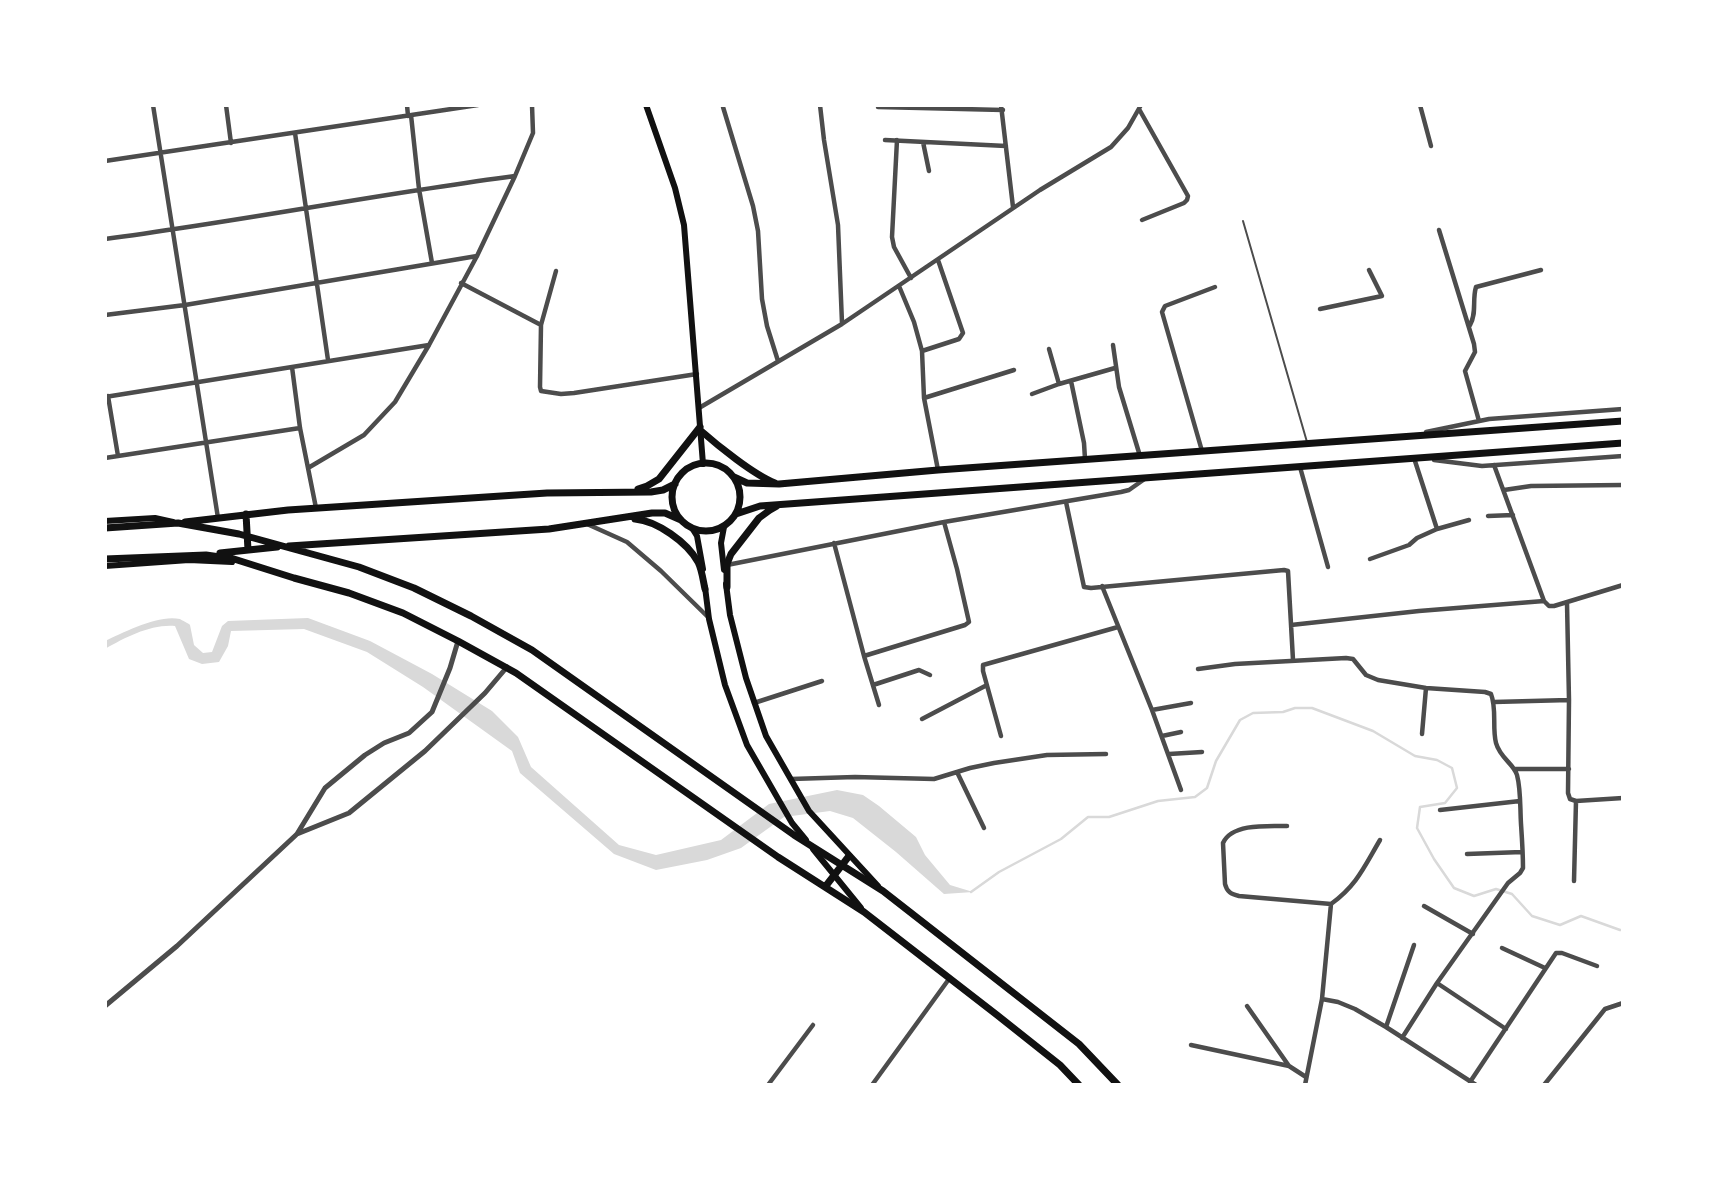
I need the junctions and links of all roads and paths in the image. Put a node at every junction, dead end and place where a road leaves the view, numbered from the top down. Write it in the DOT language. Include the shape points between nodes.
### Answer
graph roads {
  1 [pos="153,105"];
  2 [pos="226,105"];
  3 [pos="407,105"];
  4 [pos="478,105"];
  5 [pos="532,105"];
  6 [pos="646,105"];
  7 [pos="820,105"];
  8 [pos="1420,105"];
  9 [pos="723,107"];
  10 [pos="877,107"];
  11 [pos="1140,107"];
  12 [pos="1002,108"];
  13 [pos="410,116"];
  14 [pos="295,133"];
  15 [pos="886,140"];
  16 [pos="897,141"];
  17 [pos="923,142"];
  18 [pos="231,143"];
  19 [pos="1006,146"];
  20 [pos="1431,146"];
  21 [pos="159,153"];
  22 [pos="105,161"];
  23 [pos="929,171"];
  24 [pos="514,176"];
  25 [pos="419,189"];
  26 [pos="1013,207"];
  27 [pos="305,209"];
  28 [pos="1142,220"];
  29 [pos="1243,221"];
  30 [pos="173,230"];
  31 [pos="1439,230"];
  32 [pos="105,239"];
  33 [pos="477,256"];
  34 [pos="937,260"];
  35 [pos="432,263"];
  36 [pos="1369,270"];
  37 [pos="1541,270"];
  38 [pos="556,271"];
  39 [pos="911,278"];
  40 [pos="317,283"];
  41 [pos="461,284"];
  42 [pos="899,286"];
  43 [pos="1215,288"];
  44 [pos="185,305"];
  45 [pos="1320,309"];
  46 [pos="105,315"];
  47 [pos="842,324"];
  48 [pos="541,325"];
  49 [pos="1469,326"];
  50 [pos="429,345"];
  51 [pos="1113,345"];
  52 [pos="1049,349"];
  53 [pos="922,351"];
  54 [pos="328,360"];
  55 [pos="778,361"];
  56 [pos="292,367"];
  57 [pos="1115,368"];
  58 [pos="1014,370"];
  59 [pos="697,374"];
  60 [pos="1071,381"];
  61 [pos="196,382"];
  62 [pos="1059,384"];
  63 [pos="1032,394"];
  64 [pos="107,397"];
  65 [pos="924,398"];
  66 [pos="699,408"];
  67 [pos="1623,408"];
  68 [pos="1479,421"];
  69 [pos="1623,421"];
  70 [pos="300,428"];
  71 [pos="700,428"];
  72 [pos="1402,437"];
  73 [pos="207,443"];
  74 [pos="1623,443"];
  75 [pos="1308,444"];
  76 [pos="1202,451"];
  77 [pos="118,456"];
  78 [pos="1140,456"];
  79 [pos="1623,456"];
  80 [pos="105,458"];
  81 [pos="1417,458"];
  82 [pos="1085,460"];
  83 [pos="703,464"];
  84 [pos="1494,465"];
  85 [pos="1300,467"];
  86 [pos="308,468"];
  87 [pos="938,470"];
  88 [pos="734,477"];
  89 [pos="1146,478"];
  90 [pos="675,484"];
  91 [pos="779,484"];
  92 [pos="1623,485"];
  93 [pos="1504,490"];
  94 [pos="631,491"];
  95 [pos="1066,502"];
  96 [pos="782,504"];
  97 [pos="316,508"];
  98 [pos="246,514"];
  99 [pos="736,514"];
  100 [pos="1513,515"];
  101 [pos="1488,516"];
  102 [pos="218,518"];
  103 [pos="617,518"];
  104 [pos="681,520"];
  105 [pos="1469,520"];
  106 [pos="105,521"];
  107 [pos="944,522"];
  108 [pos="178,523"];
  109 [pos="585,523"];
  110 [pos="724,527"];
  111 [pos="105,528"];
  112 [pos="692,528"];
  113 [pos="1437,529"];
  114 [pos="248,536"];
  115 [pos="834,543"];
  116 [pos="284,547"];
  117 [pos="248,550"];
  118 [pos="206,555"];
  119 [pos="105,559"];
  120 [pos="1370,559"];
  121 [pos="189,561"];
  122 [pos="249,563"];
  123 [pos="727,565"];
  124 [pos="105,566"];
  125 [pos="1328,567"];
  126 [pos="1623,585"];
  127 [pos="1102,586"];
  128 [pos="727,587"];
  129 [pos="705,589"];
  130 [pos="1544,601"];
  131 [pos="1567,603"];
  132 [pos="709,618"];
  133 [pos="1291,625"];
  134 [pos="1118,627"];
  135 [pos="458,640"];
  136 [pos="864,656"];
  137 [pos="1293,660"];
  138 [pos="507,667"];
  139 [pos="1198,669"];
  140 [pos="930,675"];
  141 [pos="822,681"];
  142 [pos="873,685"];
  143 [pos="987,685"];
  144 [pos="1426,688"];
  145 [pos="1569,700"];
  146 [pos="1494,702"];
  147 [pos="754,703"];
  148 [pos="1191,704"];
  149 [pos="879,705"];
  150 [pos="1152,710"];
  151 [pos="922,719"];
  152 [pos="1181,732"];
  153 [pos="1422,734"];
  154 [pos="1001,736"];
  155 [pos="1162,736"];
  156 [pos="1202,752"];
  157 [pos="1106,754"];
  158 [pos="1169,754"];
  159 [pos="1515,769"];
  160 [pos="1569,769"];
  161 [pos="957,772"];
  162 [pos="793,783"];
  163 [pos="1181,790"];
  164 [pos="1623,798"];
  165 [pos="1520,801"];
  166 [pos="1576,801"];
  167 [pos="1440,810"];
  168 [pos="1287,826"];
  169 [pos="984,828"];
  170 [pos="298,834"];
  171 [pos="1380,840"];
  172 [pos="809,844"];
  173 [pos="1522,852"];
  174 [pos="1467,855"];
  175 [pos="849,856"];
  176 [pos="841,865"];
  177 [pos="833,875"];
  178 [pos="1574,881"];
  179 [pos="824,887"];
  180 [pos="883,891"];
  181 [pos="1331,904"];
  182 [pos="1424,906"];
  183 [pos="864,912"];
  184 [pos="1473,934"];
  185 [pos="1414,945"];
  186 [pos="1502,948"];
  187 [pos="1597,966"];
  188 [pos="1545,968"];
  189 [pos="950,978"];
  190 [pos="1437,984"];
  191 [pos="1322,999"];
  192 [pos="1623,1003"];
  193 [pos="105,1006"];
  194 [pos="1247,1006"];
  195 [pos="813,1025"];
  196 [pos="1386,1027"];
  197 [pos="1506,1029"];
  198 [pos="1402,1038"];
  199 [pos="1191,1045"];
  200 [pos="1289,1066"];
  201 [pos="1307,1078"];
  202 [pos="1473,1083"];
  203 [pos="768,1085"];
  204 [pos="872,1085"];
  205 [pos="1079,1085"];
  206 [pos="1118,1085"];
  207 [pos="1305,1085"];
  208 [pos="1544,1085"];
  1 -- 21 [label="street"];
  2 -- 18 [label="street"];
  3 -- 13 [label="street"];
  4 -- 13 [label="street"];
  5 -- 24 [label="street" via="533,133"];
  6 -- 59 [label="main road" via="684,225"];
  7 -- 47 [label="street" via="838,225"];
  8 -- 20 [label="street"];
  9 -- 55 [label="street" via="753,206 762,299"];
  10 -- 12 [label="street"];
  11 -- 26 [label="street" via="1111,147"];
  11 -- 28 [label="street" via="1188,196 1184,203"];
  12 -- 19 [label="street"];
  13 -- 14 [label="street"];
  13 -- 25 [label="street"];
  14 -- 18 [label="street"];
  14 -- 27 [label="street"];
  15 -- 16 [label="street"];
  16 -- 17 [label="street"];
  16 -- 39 [label="street" via="892,237"];
  17 -- 19 [label="street"];
  17 -- 23 [label="street"];
  18 -- 21 [label="street"];
  19 -- 26 [label="street"];
  21 -- 22 [label="street"];
  21 -- 30 [label="street"];
  24 -- 25 [label="street"];
  24 -- 33 [label="street"];
  25 -- 27 [label="street"];
  25 -- 35 [label="street"];
  26 -- 34 [label="street"];
  27 -- 30 [label="street"];
  27 -- 40 [label="street"];
  29 -- 75 [label="lane"];
  30 -- 32 [label="street"];
  30 -- 44 [label="street"];
  31 -- 49 [label="street"];
  33 -- 35 [label="street"];
  33 -- 41 [label="street"];
  34 -- 39 [label="street"];
  34 -- 53 [label="street" via="963,333 959,340"];
  35 -- 40 [label="street"];
  36 -- 45 [label="street" via="1382,296"];
  37 -- 49 [label="street" via="1476,287"];
  38 -- 48 [label="street"];
  39 -- 42 [label="street"];
  40 -- 44 [label="street"];
  40 -- 54 [label="street"];
  41 -- 48 [label="street"];
  41 -- 50 [label="street"];
  42 -- 47 [label="street"];
  42 -- 53 [label="street"];
  43 -- 76 [label="street" via="1162,308"];
  44 -- 46 [label="street"];
  44 -- 61 [label="street"];
  47 -- 55 [label="street"];
  48 -- 59 [label="street" via="541,391 574,393"];
  49 -- 68 [label="street" via="1475,352 1465,371"];
  50 -- 54 [label="street"];
  50 -- 86 [label="street" via="395,402 364,435"];
  51 -- 57 [label="street"];
  52 -- 62 [label="street"];
  53 -- 65 [label="street"];
  54 -- 56 [label="street"];
  55 -- 66 [label="street"];
  56 -- 61 [label="street"];
  56 -- 70 [label="street"];
  57 -- 60 [label="street"];
  57 -- 78 [label="street"];
  58 -- 65 [label="street"];
  59 -- 66 [label="main road"];
  60 -- 62 [label="street"];
  60 -- 82 [label="street"];
  61 -- 64 [label="street"];
  61 -- 73 [label="street"];
  62 -- 63 [label="street"];
  64 -- 77 [label="street"];
  65 -- 87 [label="street"];
  66 -- 71 [label="main road"];
  67 -- 68 [label="street"];
  68 -- 72 [label="street"];
  69 -- 72 [label="highway"];
  70 -- 73 [label="street"];
  70 -- 86 [label="street"];
  71 -- 83 [label="main road"];
  71 -- 91 [label="highway"];
  71 -- 94 [label="highway" via="659,479"];
  72 -- 75 [label="highway"];
  73 -- 77 [label="street"];
  73 -- 102 [label="street"];
  74 -- 81 [label="highway"];
  75 -- 76 [label="highway"];
  76 -- 78 [label="highway"];
  77 -- 80 [label="street"];
  78 -- 82 [label="highway"];
  79 -- 84 [label="street"];
  81 -- 84 [label="street"];
  81 -- 85 [label="highway"];
  81 -- 113 [label="street"];
  82 -- 87 [label="highway"];
  83 -- 88 [label="highway" via="715,464"];
  83 -- 90 [label="highway" via="692,466"];
  84 -- 93 [label="street"];
  85 -- 89 [label="highway"];
  85 -- 125 [label="street"];
  86 -- 97 [label="street"];
  87 -- 91 [label="highway"];
  88 -- 91 [label="highway" via="747,483"];
  88 -- 99 [label="highway" via="741,498"];
  89 -- 95 [label="street" via="1129,490"];
  89 -- 96 [label="highway"];
  90 -- 94 [label="highway" via="663,491"];
  90 -- 104 [label="highway" via="673,503"];
  92 -- 93 [label="street"];
  93 -- 100 [label="street"];
  94 -- 97 [label="highway"];
  95 -- 107 [label="street"];
  95 -- 127 [label="street" via="1084,587"];
  96 -- 99 [label="highway"];
  96 -- 123 [label="highway" via="759,518"];
  97 -- 98 [label="highway"];
  98 -- 102 [label="highway"];
  98 -- 114 [label="highway"];
  99 -- 110 [label="highway"];
  100 -- 101 [label="street"];
  100 -- 130 [label="street"];
  102 -- 108 [label="highway"];
  103 -- 104 [label="highway" via="665,513"];
  103 -- 109 [label="highway"];
  103 -- 129 [label="highway" via="643,520 670,533 697,560"];
  104 -- 112 [label="highway"];
  105 -- 113 [label="street"];
  106 -- 108 [label="main road" via="155,518"];
  107 -- 115 [label="street"];
  107 -- 136 [label="street" via="969,622"];
  108 -- 111 [label="highway"];
  108 -- 114 [label="highway"];
  109 -- 116 [label="highway"];
  109 -- 132 [label="street" via="627,542"];
  110 -- 112 [label="highway" via="713,531"];
  110 -- 128 [label="main road" via="721,543"];
  112 -- 129 [label="main road" via="700,546"];
  113 -- 120 [label="street"];
  114 -- 116 [label="highway"];
  114 -- 117 [label="highway"];
  115 -- 123 [label="street"];
  115 -- 136 [label="street"];
  116 -- 117 [label="highway"];
  116 -- 172 [label="highway" via="414,587 532,650"];
  117 -- 118 [label="highway"];
  118 -- 119 [label="highway"];
  118 -- 121 [label="highway"];
  118 -- 122 [label="highway"];
  121 -- 122 [label="main road"];
  121 -- 124 [label="main road"];
  122 -- 135 [label="highway" via="382,605"];
  123 -- 128 [label="highway"];
  126 -- 131 [label="street"];
  127 -- 133 [label="street" via="1284,570 1289,575"];
  127 -- 134 [label="street"];
  128 -- 147 [label="main road"];
  129 -- 132 [label="main road"];
  130 -- 131 [label="street" via="1554,607"];
  130 -- 133 [label="street"];
  131 -- 145 [label="street"];
  132 -- 172 [label="main road" via="725,685 747,745"];
  133 -- 137 [label="street"];
  134 -- 143 [label="street" via="986,664"];
  134 -- 150 [label="street"];
  135 -- 138 [label="highway"];
  135 -- 170 [label="street" via="432,712 409,733 365,755 325,788"];
  136 -- 142 [label="street"];
  137 -- 139 [label="street"];
  137 -- 144 [label="street" via="1353,659 1366,675 1378,680"];
  138 -- 170 [label="street" via="425,751 349,813"];
  138 -- 179 [label="highway"];
  140 -- 142 [label="street" via="919,670"];
  141 -- 147 [label="street"];
  142 -- 149 [label="street"];
  143 -- 151 [label="street"];
  143 -- 154 [label="street"];
  144 -- 146 [label="street" via="1485,692 1492,694"];
  144 -- 153 [label="street"];
  145 -- 146 [label="street"];
  145 -- 160 [label="street"];
  146 -- 159 [label="street" via="1496,743"];
  147 -- 162 [label="main road" via="766,736"];
  148 -- 150 [label="street"];
  150 -- 155 [label="street"];
  152 -- 155 [label="street"];
  155 -- 158 [label="street"];
  156 -- 158 [label="street"];
  157 -- 161 [label="street" via="1047,755"];
  158 -- 163 [label="street"];
  159 -- 160 [label="street"];
  159 -- 165 [label="street"];
  160 -- 166 [label="street" via="1568,793"];
  161 -- 162 [label="street" via="931,780 855,777"];
  161 -- 169 [label="street"];
  162 -- 175 [label="main road" via="810,811"];
  164 -- 166 [label="street"];
  165 -- 167 [label="street"];
  165 -- 173 [label="street"];
  166 -- 178 [label="street"];
  168 -- 181 [label="street" via="1251,828 1226,837 1226,889 1239,896"];
  170 -- 193 [label="street"];
  171 -- 181 [label="street" via="1357,880"];
  172 -- 176 [label="highway"];
  172 -- 177 [label="main road"];
  173 -- 174 [label="street"];
  173 -- 184 [label="street" via="1520,873"];
  175 -- 176 [label="highway"];
  175 -- 180 [label="main road"];
  176 -- 177 [label="highway"];
  176 -- 180 [label="highway"];
  177 -- 179 [label="highway"];
  177 -- 183 [label="main road"];
  179 -- 183 [label="highway"];
  180 -- 206 [label="highway" via="1079,1044"];
  181 -- 191 [label="street"];
  182 -- 184 [label="street"];
  183 -- 189 [label="highway"];
  184 -- 190 [label="street"];
  185 -- 196 [label="street"];
  186 -- 188 [label="street"];
  187 -- 188 [label="street" via="1556,953"];
  188 -- 197 [label="street"];
  189 -- 204 [label="street"];
  189 -- 205 [label="highway"];
  190 -- 197 [label="street"];
  190 -- 198 [label="street"];
  191 -- 196 [label="street" via="1355,1009"];
  191 -- 201 [label="street"];
  192 -- 208 [label="street" via="1605,1009"];
  194 -- 200 [label="street"];
  195 -- 203 [label="street"];
  196 -- 198 [label="street"];
  197 -- 202 [label="street"];
  198 -- 202 [label="street"];
  199 -- 200 [label="street"];
  200 -- 201 [label="street"];
  201 -- 207 [label="street"];
}
